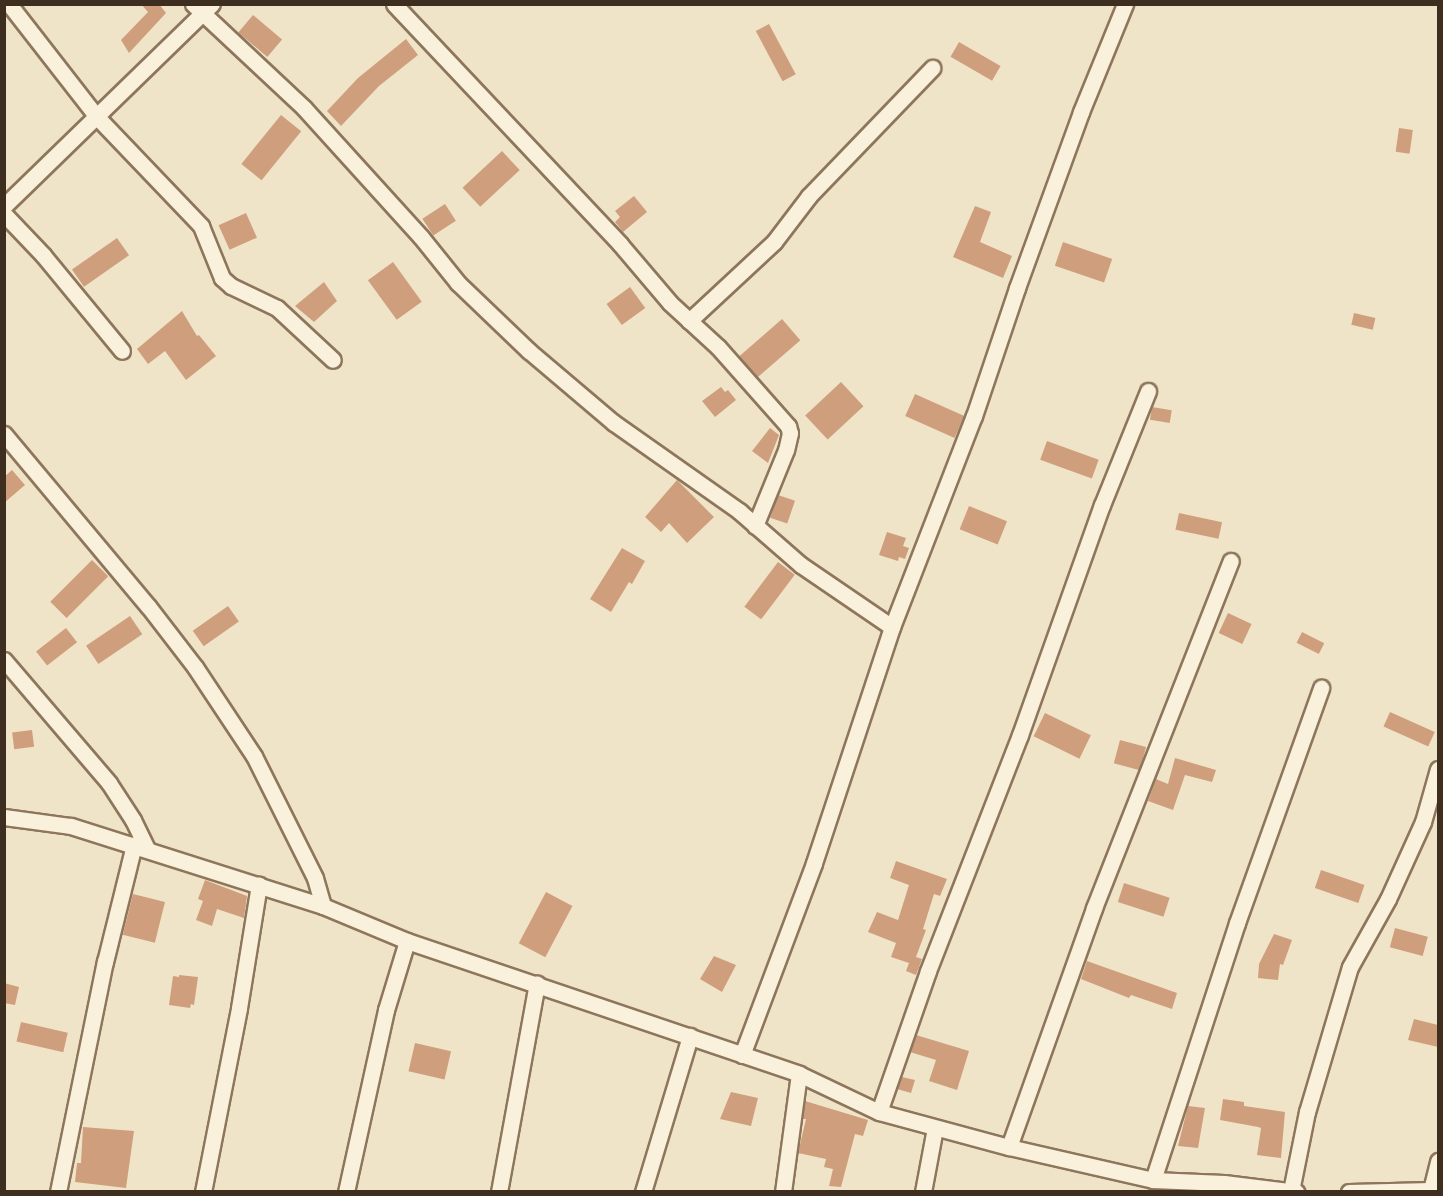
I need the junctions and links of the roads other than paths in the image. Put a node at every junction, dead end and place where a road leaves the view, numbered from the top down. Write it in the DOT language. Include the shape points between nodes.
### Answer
graph roads {
  1 [pos="9,4"];
  2 [pos="394,4"];
  3 [pos="1125,4"];
  4 [pos="202,8"];
  5 [pos="932,68"];
  6 [pos="98,117"];
  7 [pos="4,206"];
  8 [pos="4,214"];
  9 [pos="689,321"];
  10 [pos="122,351"];
  11 [pos="333,360"];
  12 [pos="1148,391"];
  13 [pos="4,434"];
  14 [pos="755,526"];
  15 [pos="1231,561"];
  16 [pos="892,627"];
  17 [pos="4,660"];
  18 [pos="1321,688"];
  19 [pos="1438,769"];
  20 [pos="4,817"];
  21 [pos="140,847"];
  22 [pos="259,885"];
  23 [pos="323,906"];
  24 [pos="407,941"];
  25 [pos="537,983"];
  26 [pos="690,1036"];
  27 [pos="742,1055"];
  28 [pos="799,1074"];
  29 [pos="879,1112"];
  30 [pos="935,1128"];
  31 [pos="1009,1147"];
  32 [pos="1438,1161"];
  33 [pos="1153,1180"];
  34 [pos="1435,1188"];
  35 [pos="58,1191"];
  36 [pos="203,1191"];
  37 [pos="346,1191"];
  38 [pos="499,1191"];
  39 [pos="643,1191"];
  40 [pos="783,1191"];
  41 [pos="923,1191"];
  42 [pos="1291,1191"];
  43 [pos="1296,1191"];
  44 [pos="1349,1191"];
  1 -- 6 [label="street"];
  2 -- 9 [label="street"];
  3 -- 16 [label="street" via="1081,112 974,416"];
  4 -- 6 [label="street"];
  4 -- 14 [label="street" via="304,108 458,282 530,351 614,423"];
  5 -- 9 [label="street" via="809,196 774,242"];
  6 -- 7 [label="street"];
  6 -- 11 [label="street" via="201,226 222,278 277,308"];
  8 -- 10 [label="street"];
  9 -- 14 [label="street" via="718,347 788,426 786,450"];
  12 -- 29 [label="street" via="928,971"];
  13 -- 23 [label="street" via="195,667 254,756 315,878"];
  14 -- 16 [label="street" via="801,565"];
  15 -- 31 [label="street" via="1094,908"];
  16 -- 27 [label="street" via="814,863"];
  17 -- 21 [label="street" via="110,783 133,820"];
  18 -- 33 [label="street"];
  19 -- 42 [label="street" via="1424,822 1350,968 1307,1112"];
  20 -- 21 [label="street" via="71,826"];
  21 -- 22 [label="street"];
  21 -- 35 [label="street" via="105,962"];
  22 -- 23 [label="street"];
  22 -- 36 [label="street"];
  23 -- 24 [label="street"];
  24 -- 25 [label="street"];
  24 -- 37 [label="street" via="386,1010"];
  25 -- 26 [label="street"];
  25 -- 38 [label="street"];
  26 -- 27 [label="street"];
  26 -- 39 [label="street"];
  27 -- 28 [label="street"];
  28 -- 29 [label="street"];
  28 -- 40 [label="street"];
  29 -- 30 [label="street"];
  30 -- 31 [label="street"];
  30 -- 41 [label="street"];
  31 -- 33 [label="street"];
  32 -- 34 [label="street"];
  33 -- 42 [label="street"];
  34 -- 44 [label="street"];
  42 -- 43 [label="street"];
}
